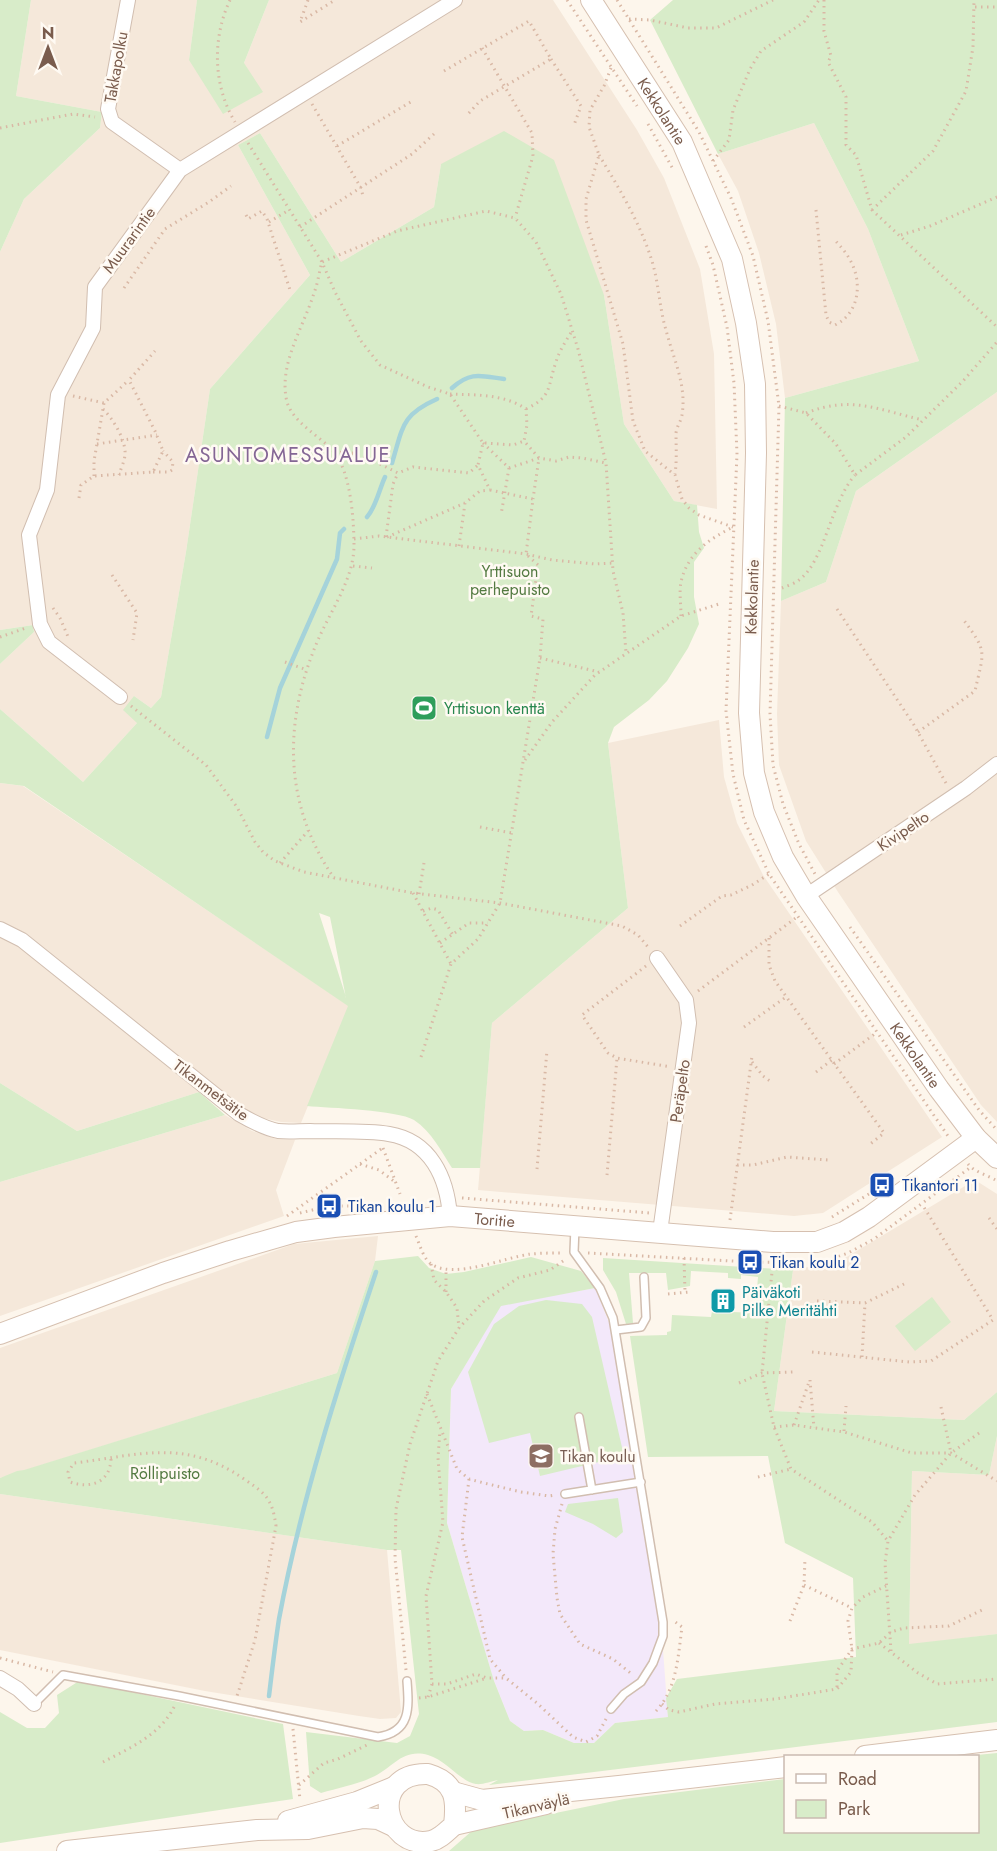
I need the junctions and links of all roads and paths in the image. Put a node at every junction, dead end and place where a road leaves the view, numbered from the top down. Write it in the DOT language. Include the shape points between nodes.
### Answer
graph roads {
  1 [pos="128,0"];
  2 [pos="231,0"];
  3 [pos="308,0"];
  4 [pos="335,0"];
  5 [pos="455,0"];
  6 [pos="591,0"];
  7 [pos="773,0"];
  8 [pos="821,0"];
  9 [pos="974,0"];
  10 [pos="974,7"];
  11 [pos="997,7"];
  12 [pos="629,19"];
  13 [pos="482,48"];
  14 [pos="551,58"];
  15 [pos="611,67"];
  16 [pos="444,71"];
  17 [pos="504,86"];
  18 [pos="305,92"];
  19 [pos="414,100"];
  20 [pos="468,114"];
  21 [pos="112,122"];
  22 [pos="574,125"];
  23 [pos="0,128"];
  24 [pos="241,132"];
  25 [pos="434,134"];
  26 [pos="337,146"];
  27 [pos="599,155"];
  28 [pos="713,161"];
  29 [pos="180,170"];
  30 [pos="231,186"];
  31 [pos="361,188"];
  32 [pos="363,196"];
  33 [pos="997,197"];
  34 [pos="290,210"];
  35 [pos="816,210"];
  36 [pos="872,210"];
  37 [pos="246,215"];
  38 [pos="515,218"];
  39 [pos="268,222"];
  40 [pos="300,227"];
  41 [pos="900,236"];
  42 [pos="834,239"];
  43 [pos="322,262"];
  44 [pos="124,288"];
  45 [pos="290,290"];
  46 [pos="997,327"];
  47 [pos="572,330"];
  48 [pos="997,342"];
  49 [pos="154,351"];
  50 [pos="129,380"];
  51 [pos="450,394"];
  52 [pos="58,395"];
  53 [pos="104,403"];
  54 [pos="779,406"];
  55 [pos="103,409"];
  56 [pos="526,409"];
  57 [pos="806,413"];
  58 [pos="923,420"];
  59 [pos="157,435"];
  60 [pos="524,441"];
  61 [pos="122,442"];
  62 [pos="483,443"];
  63 [pos="97,444"];
  64 [pos="163,451"];
  65 [pos="334,452"];
  66 [pos="539,458"];
  67 [pos="606,463"];
  68 [pos="478,465"];
  69 [pos="509,468"];
  70 [pos="153,472"];
  71 [pos="398,473"];
  72 [pos="119,475"];
  73 [pos="675,475"];
  74 [pos="855,475"];
  75 [pos="94,476"];
  76 [pos="490,490"];
  77 [pos="506,493"];
  78 [pos="79,498"];
  79 [pos="533,499"];
  80 [pos="465,503"];
  81 [pos="501,514"];
  82 [pos="386,537"];
  83 [pos="354,539"];
  84 [pos="459,546"];
  85 [pos="526,554"];
  86 [pos="613,563"];
  87 [pos="353,566"];
  88 [pos="372,568"];
  89 [pos="112,575"];
  90 [pos="782,588"];
  91 [pos="48,602"];
  92 [pos="722,603"];
  93 [pos="837,609"];
  94 [pos="681,616"];
  95 [pos="963,619"];
  96 [pos="40,624"];
  97 [pos="68,635"];
  98 [pos="0,637"];
  99 [pos="133,640"];
  100 [pos="626,653"];
  101 [pos="540,658"];
  102 [pos="285,662"];
  103 [pos="307,670"];
  104 [pos="599,672"];
  105 [pos="120,697"];
  106 [pos="918,732"];
  107 [pos="524,762"];
  108 [pos="997,764"];
  109 [pos="954,797"];
  110 [pos="480,827"];
  111 [pos="308,831"];
  112 [pos="512,833"];
  113 [pos="280,863"];
  114 [pos="424,863"];
  115 [pos="769,873"];
  116 [pos="334,878"];
  117 [pos="413,893"];
  118 [pos="418,894"];
  119 [pos="806,896"];
  120 [pos="500,903"];
  121 [pos="423,911"];
  122 [pos="797,917"];
  123 [pos="488,923"];
  124 [pos="680,926"];
  125 [pos="850,927"];
  126 [pos="0,929"];
  127 [pos="453,935"];
  128 [pos="769,939"];
  129 [pos="440,943"];
  130 [pos="657,958"];
  131 [pos="451,964"];
  132 [pos="786,996"];
  133 [pos="686,1000"];
  134 [pos="744,1027"];
  135 [pos="877,1033"];
  136 [pos="547,1050"];
  137 [pos="421,1057"];
  138 [pos="617,1058"];
  139 [pos="833,1062"];
  140 [pos="683,1070"];
  141 [pos="816,1072"];
  142 [pos="770,1081"];
  143 [pos="997,1130"];
  144 [pos="388,1133"];
  145 [pos="976,1138"];
  146 [pos="868,1144"];
  147 [pos="383,1147"];
  148 [pos="997,1158"];
  149 [pos="828,1160"];
  150 [pos="360,1164"];
  151 [pos="737,1165"];
  152 [pos="537,1169"];
  153 [pos="606,1176"];
  154 [pos="396,1184"];
  155 [pos="878,1187"];
  156 [pos="400,1194"];
  157 [pos="471,1197"];
  158 [pos="922,1204"];
  159 [pos="450,1216"];
  160 [pos="988,1218"];
  161 [pos="283,1219"];
  162 [pos="719,1220"];
  163 [pos="730,1220"];
  164 [pos="740,1221"];
  165 [pos="825,1221"];
  166 [pos="661,1223"];
  167 [pos="575,1226"];
  168 [pos="997,1228"];
  169 [pos="574,1252"];
  170 [pos="684,1258"];
  171 [pos="773,1262"];
  172 [pos="431,1264"];
  173 [pos="446,1270"];
  174 [pos="644,1277"];
  175 [pos="904,1284"];
  176 [pos="446,1292"];
  177 [pos="668,1294"];
  178 [pos="817,1301"];
  179 [pos="865,1303"];
  180 [pos="995,1319"];
  181 [pos="459,1328"];
  182 [pos="616,1330"];
  183 [pos="0,1334"];
  184 [pos="812,1352"];
  185 [pos="862,1357"];
  186 [pos="793,1372"];
  187 [pos="762,1373"];
  188 [pos="739,1383"];
  189 [pos="426,1392"];
  190 [pos="846,1406"];
  191 [pos="941,1407"];
  192 [pos="579,1417"];
  193 [pos="794,1425"];
  194 [pos="774,1427"];
  195 [pos="441,1428"];
  196 [pos="814,1428"];
  197 [pos="982,1431"];
  198 [pos="844,1432"];
  199 [pos="951,1454"];
  200 [pos="111,1459"];
  201 [pos="790,1470"];
  202 [pos="758,1477"];
  203 [pos="469,1479"];
  204 [pos="997,1481"];
  205 [pos="641,1482"];
  206 [pos="592,1490"];
  207 [pos="565,1494"];
  208 [pos="888,1541"];
  209 [pos="806,1558"];
  210 [pos="804,1584"];
  211 [pos="886,1586"];
  212 [pos="852,1608"];
  213 [pos="982,1610"];
  214 [pos="790,1621"];
  215 [pos="891,1632"];
  216 [pos="879,1642"];
  217 [pos="852,1649"];
  218 [pos="891,1651"];
  219 [pos="0,1658"];
  220 [pos="63,1674"];
  221 [pos="0,1678"];
  222 [pos="487,1678"];
  223 [pos="506,1678"];
  224 [pos="997,1678"];
  225 [pos="407,1681"];
  226 [pos="641,1682"];
  227 [pos="432,1684"];
  228 [pos="837,1689"];
  229 [pos="179,1696"];
  230 [pos="428,1697"];
  231 [pos="408,1698"];
  232 [pos="34,1704"];
  233 [pos="234,1707"];
  234 [pos="611,1709"];
  235 [pos="656,1711"];
  236 [pos="292,1718"];
  237 [pos="378,1737"];
  238 [pos="997,1740"];
  239 [pos="873,1755"];
  240 [pos="103,1762"];
  241 [pos="784,1767"];
  242 [pos="299,1785"];
  243 [pos="619,1786"];
  244 [pos="394,1787"];
  245 [pos="453,1792"];
  246 [pos="300,1800"];
  247 [pos="257,1830"];
  248 [pos="397,1836"];
  249 [pos="444,1837"];
  250 [pos="68,1851"];
  1 -- 21 [label="street, Takkapolku" via="108,109"];
  2 -- 24 [label="path" via="219,38 217,73 226,107"];
  3 -- 4 [label="path" via="300,22"];
  5 -- 18 [label="street, Muurarintie"];
  6 -- 119 [label="street, Kekkolantie" via="681,142 732,259 755,384 748,713 754,773 764,812 783,857"];
  7 -- 12 [label="path" via="716,28"];
  8 -- 28 [label="path" via="804,22 761,51 733,110 729,140"];
  8 -- 36 [label="path" via="831,56 828,62 846,97 846,145 856,154"];
  9 -- 10 [label="path"];
  10 -- 11 [label="path"];
  10 -- 36 [label="path" via="966,91 933,151"];
  13 -- 14 [label="path" via="529,21"];
  13 -- 16 [label="path"];
  13 -- 17 [label="path"];
  14 -- 17 [label="path"];
  14 -- 22 [label="path" via="580,106"];
  15 -- 27 [label="path" via="590,110 589,127"];
  17 -- 20 [label="path"];
  17 -- 38 [label="path" via="532,133 533,156"];
  18 -- 24 [label="street, Muurarintie"];
  18 -- 26 [label="path"];
  19 -- 26 [label="path"];
  21 -- 23 [label="path" via="73,114"];
  21 -- 29 [label="street, Takkapolku"];
  24 -- 29 [label="street, Muurarintie"];
  24 -- 34 [label="path"];
  25 -- 31 [label="path"];
  26 -- 31 [label="path"];
  27 -- 73 [label="path" via="632,212 651,258 665,329 677,362 682,416 676,430"];
  27 -- 73 [label="path" via="586,199 586,220 623,344 633,421 645,451"];
  29 -- 52 [label="street, Muurarintie" via="95,286 93,328"];
  30 -- 44 [label="path" via="165,228"];
  31 -- 32 [label="path"];
  31 -- 40 [label="path"];
  33 -- 41 [label="path"];
  34 -- 39 [label="path"];
  34 -- 40 [label="path"];
  35 -- 42 [label="path" via="826,315 835,325 852,313 858,282 850,260"];
  36 -- 41 [label="path"];
  37 -- 39 [label="path" via="248,219 262,211"];
  38 -- 43 [label="path" via="486,211 453,218 397,231"];
  38 -- 47 [label="path" via="536,242 561,294"];
  39 -- 45 [label="path"];
  40 -- 43 [label="path"];
  41 -- 46 [label="path"];
  43 -- 51 [label="path" via="361,341 380,365"];
  43 -- 65 [label="path" via="285,375 286,399 295,416"];
  47 -- 56 [label="path" via="556,360 548,392 540,402"];
  47 -- 67 [label="path"];
  48 -- 58 [label="path"];
  49 -- 50 [label="path"];
  50 -- 53 [label="path"];
  50 -- 59 [label="path"];
  51 -- 56 [label="path" via="502,398"];
  51 -- 62 [label="path"];
  52 -- 53 [label="path"];
  52 -- 96 [label="street, Muurarintie" via="47,490 30,535"];
  53 -- 55 [label="path"];
  54 -- 57 [label="path"];
  55 -- 61 [label="path" via="114,422"];
  55 -- 63 [label="path"];
  56 -- 60 [label="path"];
  57 -- 58 [label="path" via="824,406 856,404"];
  57 -- 74 [label="path" via="836,444"];
  58 -- 74 [label="path"];
  59 -- 61 [label="path"];
  59 -- 64 [label="path"];
  60 -- 62 [label="path" via="513,445"];
  60 -- 66 [label="path"];
  61 -- 63 [label="path"];
  61 -- 72 [label="path" via="126,454"];
  62 -- 68 [label="path"];
  62 -- 69 [label="path"];
  63 -- 75 [label="path"];
  64 -- 70 [label="path"];
  64 -- 70 [label="path" via="173,462 172,470"];
  65 -- 71 [label="path" via="352,453"];
  65 -- 83 [label="path" via="346,476"];
  66 -- 67 [label="path" via="556,461 569,457"];
  66 -- 69 [label="path"];
  66 -- 79 [label="path"];
  67 -- 86 [label="path"];
  68 -- 71 [label="path" via="469,473 413,467"];
  68 -- 76 [label="path"];
  69 -- 77 [label="path"];
  70 -- 72 [label="path"];
  71 -- 82 [label="path" via="394,477"];
  72 -- 75 [label="path"];
  73 -- 94 [label="path" via="689,508 733,527 702,545 688,562 681,583"];
  74 -- 90 [label="path" via="838,500 813,564 799,580"];
  75 -- 78 [label="path" via="81,485"];
  76 -- 77 [label="path"];
  76 -- 80 [label="path" via="480,491"];
  77 -- 79 [label="path"];
  77 -- 81 [label="path"];
  79 -- 85 [label="path"];
  80 -- 82 [label="path"];
  80 -- 84 [label="path"];
  82 -- 83 [label="path"];
  82 -- 84 [label="path"];
  83 -- 87 [label="path"];
  84 -- 85 [label="path"];
  85 -- 86 [label="path" via="552,560"];
  85 -- 101 [label="path" via="538,565 531,616 543,619"];
  86 -- 100 [label="path"];
  87 -- 88 [label="path"];
  87 -- 103 [label="path"];
  89 -- 99 [label="path" via="137,612"];
  91 -- 97 [label="path"];
  92 -- 94 [label="path"];
  93 -- 106 [label="path"];
  94 -- 100 [label="path"];
  95 -- 106 [label="path" via="981,644 983,654 975,691"];
  96 -- 98 [label="path"];
  96 -- 105 [label="street, Muurarintie" via="49,642"];
  100 -- 104 [label="path"];
  101 -- 104 [label="path"];
  101 -- 107 [label="path"];
  102 -- 103 [label="path"];
  103 -- 111 [label="path" via="292,752 295,788"];
  104 -- 107 [label="path" via="552,722"];
  105 -- 113 [label="path" via="206,765 237,807 255,842"];
  106 -- 109 [label="path"];
  107 -- 112 [label="path"];
  108 -- 109 [label="street, Kivipelto"];
  109 -- 119 [label="street, Kivipelto"];
  110 -- 112 [label="path"];
  111 -- 113 [label="path"];
  111 -- 116 [label="path"];
  112 -- 120 [label="path"];
  113 -- 116 [label="path"];
  114 -- 118 [label="path"];
  115 -- 124 [label="path" via="752,885 722,896"];
  116 -- 117 [label="path"];
  117 -- 118 [label="path"];
  117 -- 121 [label="path"];
  118 -- 120 [label="path"];
  119 -- 145 [label="street, Kekkolantie"];
  120 -- 123 [label="path"];
  120 -- 130 [label="path" via="622,926 638,935"];
  121 -- 127 [label="path" via="438,910"];
  121 -- 129 [label="path"];
  122 -- 128 [label="path"];
  123 -- 127 [label="path" via="469,923"];
  123 -- 131 [label="path" via="478,939"];
  125 -- 143 [label="path"];
  126 -- 144 [label="street, Tikanmetsätie" via="22,939 239,1114 256,1123 278,1131"];
  127 -- 129 [label="path"];
  128 -- 132 [label="path" via="769,965"];
  128 -- 133 [label="path"];
  129 -- 131 [label="path"];
  130 -- 133 [label="street"];
  130 -- 138 [label="path" via="582,1015 608,1053"];
  131 -- 137 [label="path"];
  132 -- 134 [label="path"];
  132 -- 139 [label="path"];
  133 -- 140 [label="street, Peräpelto" via="689,1023"];
  135 -- 139 [label="path"];
  136 -- 152 [label="path"];
  138 -- 140 [label="path"];
  138 -- 153 [label="path"];
  139 -- 141 [label="path"];
  139 -- 146 [label="path" via="884,1133"];
  140 -- 166 [label="street, Peräpelto"];
  142 -- 151 [label="path" via="752,1058"];
  144 -- 147 [label="path"];
  144 -- 159 [label="street, Tikanmetsätie" via="414,1144 440,1171"];
  145 -- 148 [label="street, Kekkolantie"];
  145 -- 166 [label="street, Toritie" via="868,1218 817,1242 773,1242"];
  147 -- 150 [label="path"];
  147 -- 154 [label="path"];
  149 -- 151 [label="path" via="787,1157"];
  150 -- 154 [label="path" via="379,1170"];
  150 -- 161 [label="path"];
  151 -- 163 [label="path"];
  154 -- 156 [label="path"];
  155 -- 165 [label="path"];
  157 -- 166 [label="path"];
  158 -- 180 [label="path"];
  159 -- 167 [label="street, Toritie"];
  159 -- 183 [label="street, Toritie" via="296,1232 163,1273"];
  160 -- 168 [label="path"];
  162 -- 163 [label="path"];
  163 -- 164 [label="path"];
  166 -- 167 [label="street, Toritie"];
  167 -- 169 [label="lane"];
  169 -- 181 [label="path" via="550,1270 518,1278 484,1300"];
  169 -- 182 [label="lane" via="600,1288"];
  170 -- 177 [label="path" via="687,1292"];
  171 -- 187 [label="path"];
  172 -- 176 [label="path" via="434,1280"];
  173 -- 176 [label="path"];
  174 -- 182 [label="lane" via="646,1318 641,1327"];
  175 -- 179 [label="path"];
  176 -- 181 [label="path" via="457,1308"];
  178 -- 179 [label="path"];
  179 -- 185 [label="path"];
  180 -- 185 [label="path" via="932,1361"];
  181 -- 189 [label="path" via="438,1361"];
  182 -- 205 [label="lane"];
  184 -- 185 [label="path"];
  186 -- 187 [label="path"];
  187 -- 188 [label="path"];
  187 -- 194 [label="path"];
  189 -- 195 [label="path"];
  189 -- 225 [label="path" via="396,1509 395,1558"];
  190 -- 198 [label="path"];
  191 -- 199 [label="path"];
  192 -- 206 [label="lane"];
  193 -- 194 [label="path"];
  193 -- 196 [label="path"];
  193 -- 196 [label="path" via="810,1380"];
  194 -- 201 [label="path"];
  195 -- 203 [label="path" via="457,1470"];
  195 -- 227 [label="path" via="438,1458 443,1522 426,1596"];
  196 -- 198 [label="path"];
  197 -- 199 [label="path"];
  198 -- 199 [label="path" via="912,1453"];
  199 -- 204 [label="path"];
  199 -- 208 [label="path" via="915,1495"];
  200 -- 200 [label="path" via="74,1463 68,1472 70,1482 82,1486 97,1482 107,1475"];
  200 -- 233 [label="path" via="162,1451 190,1454 227,1467 263,1492 274,1508 276,1526 255,1640"];
  201 -- 202 [label="path"];
  201 -- 208 [label="path" via="872,1522"];
  203 -- 207 [label="path" via="521,1492"];
  203 -- 223 [label="path" via="462,1537 490,1659"];
  205 -- 206 [label="lane"];
  205 -- 226 [label="lane" via="663,1636"];
  206 -- 207 [label="lane"];
  207 -- 226 [label="path" via="553,1554 560,1614 580,1644 613,1659"];
  208 -- 211 [label="path"];
  209 -- 210 [label="path"];
  210 -- 212 [label="path"];
  210 -- 214 [label="path"];
  211 -- 212 [label="path" via="863,1597"];
  211 -- 215 [label="path"];
  212 -- 217 [label="path" via="848,1621"];
  213 -- 215 [label="path" via="949,1626"];
  215 -- 216 [label="path"];
  215 -- 218 [label="path"];
  216 -- 217 [label="path"];
  216 -- 218 [label="path"];
  217 -- 228 [label="path" via="837,1671"];
  217 -- 228 [label="path" via="851,1672"];
  218 -- 224 [label="path" via="937,1684"];
  219 -- 220 [label="path"];
  220 -- 229 [label="lane"];
  220 -- 232 [label="lane"];
  221 -- 232 [label="street"];
  222 -- 223 [label="path"];
  222 -- 227 [label="path" via="476,1674 447,1684"];
  222 -- 230 [label="path"];
  223 -- 234 [label="path" via="573,1737 586,1742 597,1736"];
  225 -- 231 [label="lane"];
  226 -- 234 [label="lane"];
  227 -- 230 [label="path"];
  228 -- 235 [label="path" via="679,1712 662,1704"];
  229 -- 233 [label="lane"];
  229 -- 240 [label="path" via="172,1711 145,1741"];
  230 -- 231 [label="path"];
  231 -- 237 [label="lane" via="402,1727 391,1735"];
  233 -- 236 [label="lane"];
  236 -- 237 [label="lane"];
  236 -- 242 [label="path"];
  237 -- 242 [label="path" via="324,1763"];
  238 -- 239 [label="street"];
  241 -- 243 [label="street, Tikanväylä"];
  242 -- 246 [label="path"];
  243 -- 245 [label="street, Tikanväylä" via="482,1800"];
  243 -- 249 [label="street, Tikanväylä"];
  244 -- 245 [label="street" via="413,1774 428,1774 446,1783"];
  244 -- 247 [label="street" via="357,1802"];
  244 -- 248 [label="street" via="388,1807"];
  245 -- 249 [label="street" via="456,1803"];
  247 -- 248 [label="street" via="308,1829 363,1818 378,1820"];
  247 -- 250 [label="street"];
  248 -- 249 [label="street" via="423,1842"];
}
